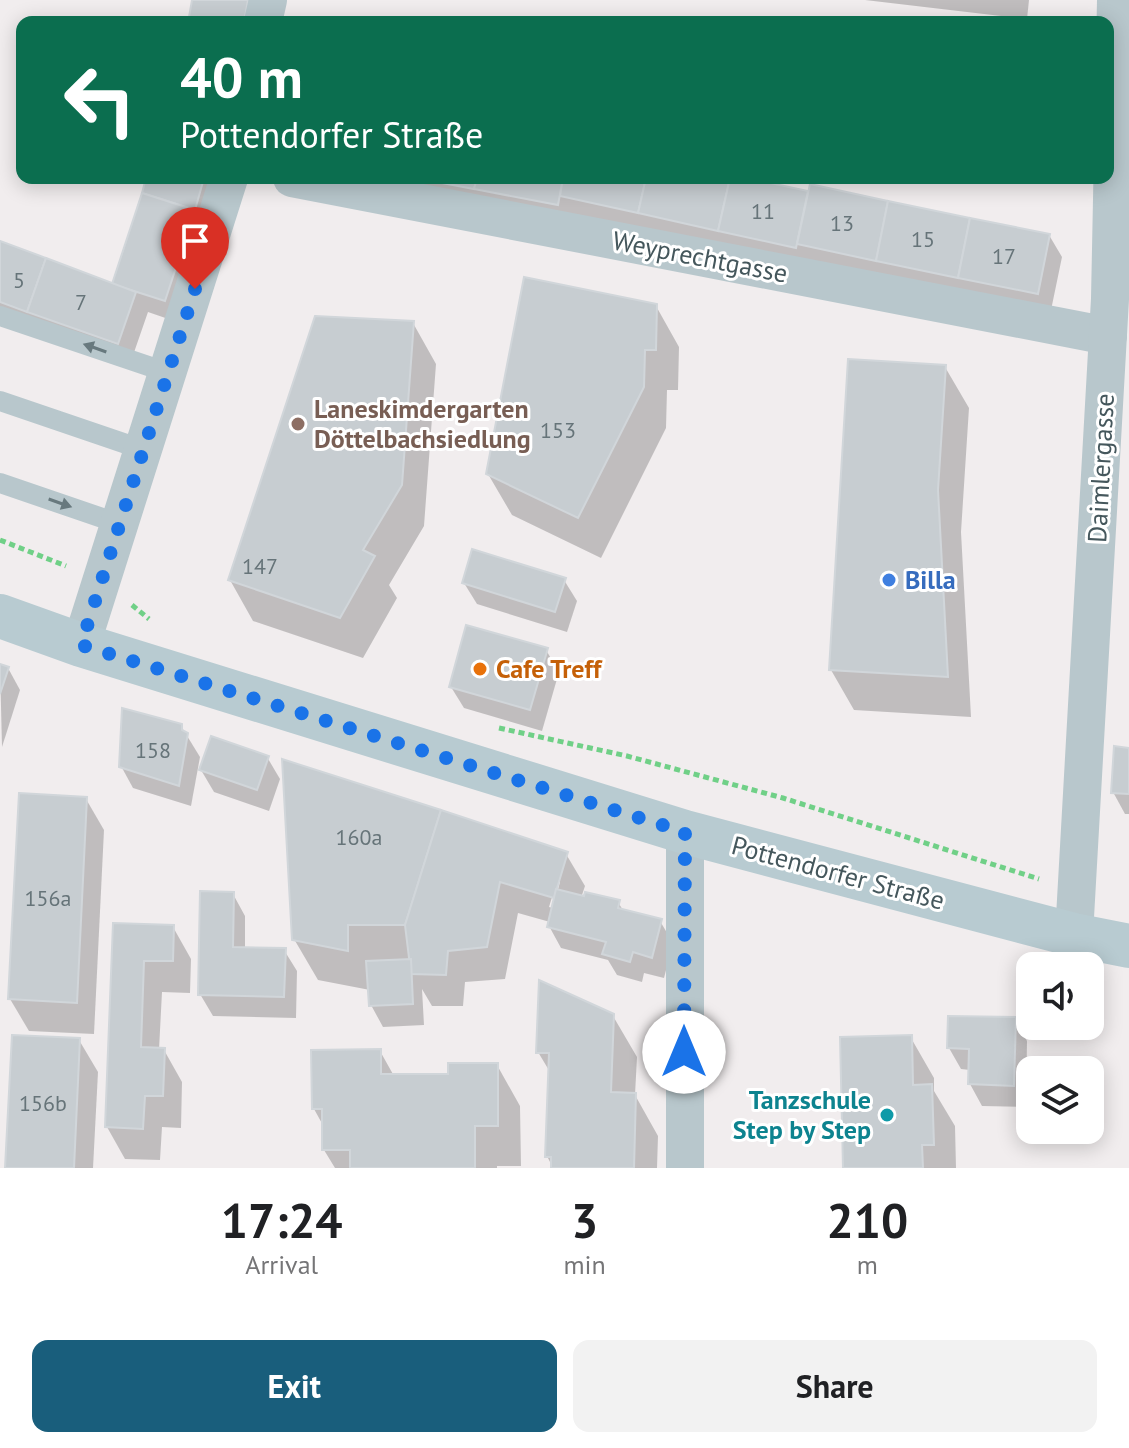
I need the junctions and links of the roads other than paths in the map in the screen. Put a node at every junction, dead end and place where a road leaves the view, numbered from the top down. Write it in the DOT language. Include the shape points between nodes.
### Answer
graph roads {
  1 [pos="1116,0"];
  2 [pos="227,184"];
  3 [pos="323,184"];
  4 [pos="1120,300"];
  5 [pos="0,316"];
  6 [pos="1108,336"];
  7 [pos="169,373"];
  8 [pos="0,401"];
  9 [pos="144,450"];
  10 [pos="0,483"];
  11 [pos="120,524"];
  12 [pos="0,616"];
  13 [pos="81,645"];
  14 [pos="685,832"];
  15 [pos="1075,916"];
  16 [pos="1129,946"];
  17 [pos="685,1168"];
  1 -- 4 [label="street, Daimlergasse"];
  2 -- 7 [label="street"];
  3 -- 6 [label="street, Weyprechtgasse"];
  4 -- 6 [label="street, Daimlergasse"];
  7 -- 5 [label="lane, one-way"];
  6 -- 15 [label="street, Daimlergasse"];
  7 -- 9 [label="street"];
  8 -- 9 [label="lane"];
  9 -- 11 [label="street"];
  10 -- 11 [label="lane, one-way"];
  11 -- 13 [label="street"];
  12 -- 13 [label="main road, Pottendorfer Straße"];
  13 -- 14 [label="main road, Pottendorfer Straße"];
  14 -- 15 [label="main road, Pottendorfer Straße"];
  14 -- 17 [label="street"];
  15 -- 16 [label="main road, Pottendorfer Straße"];
}
